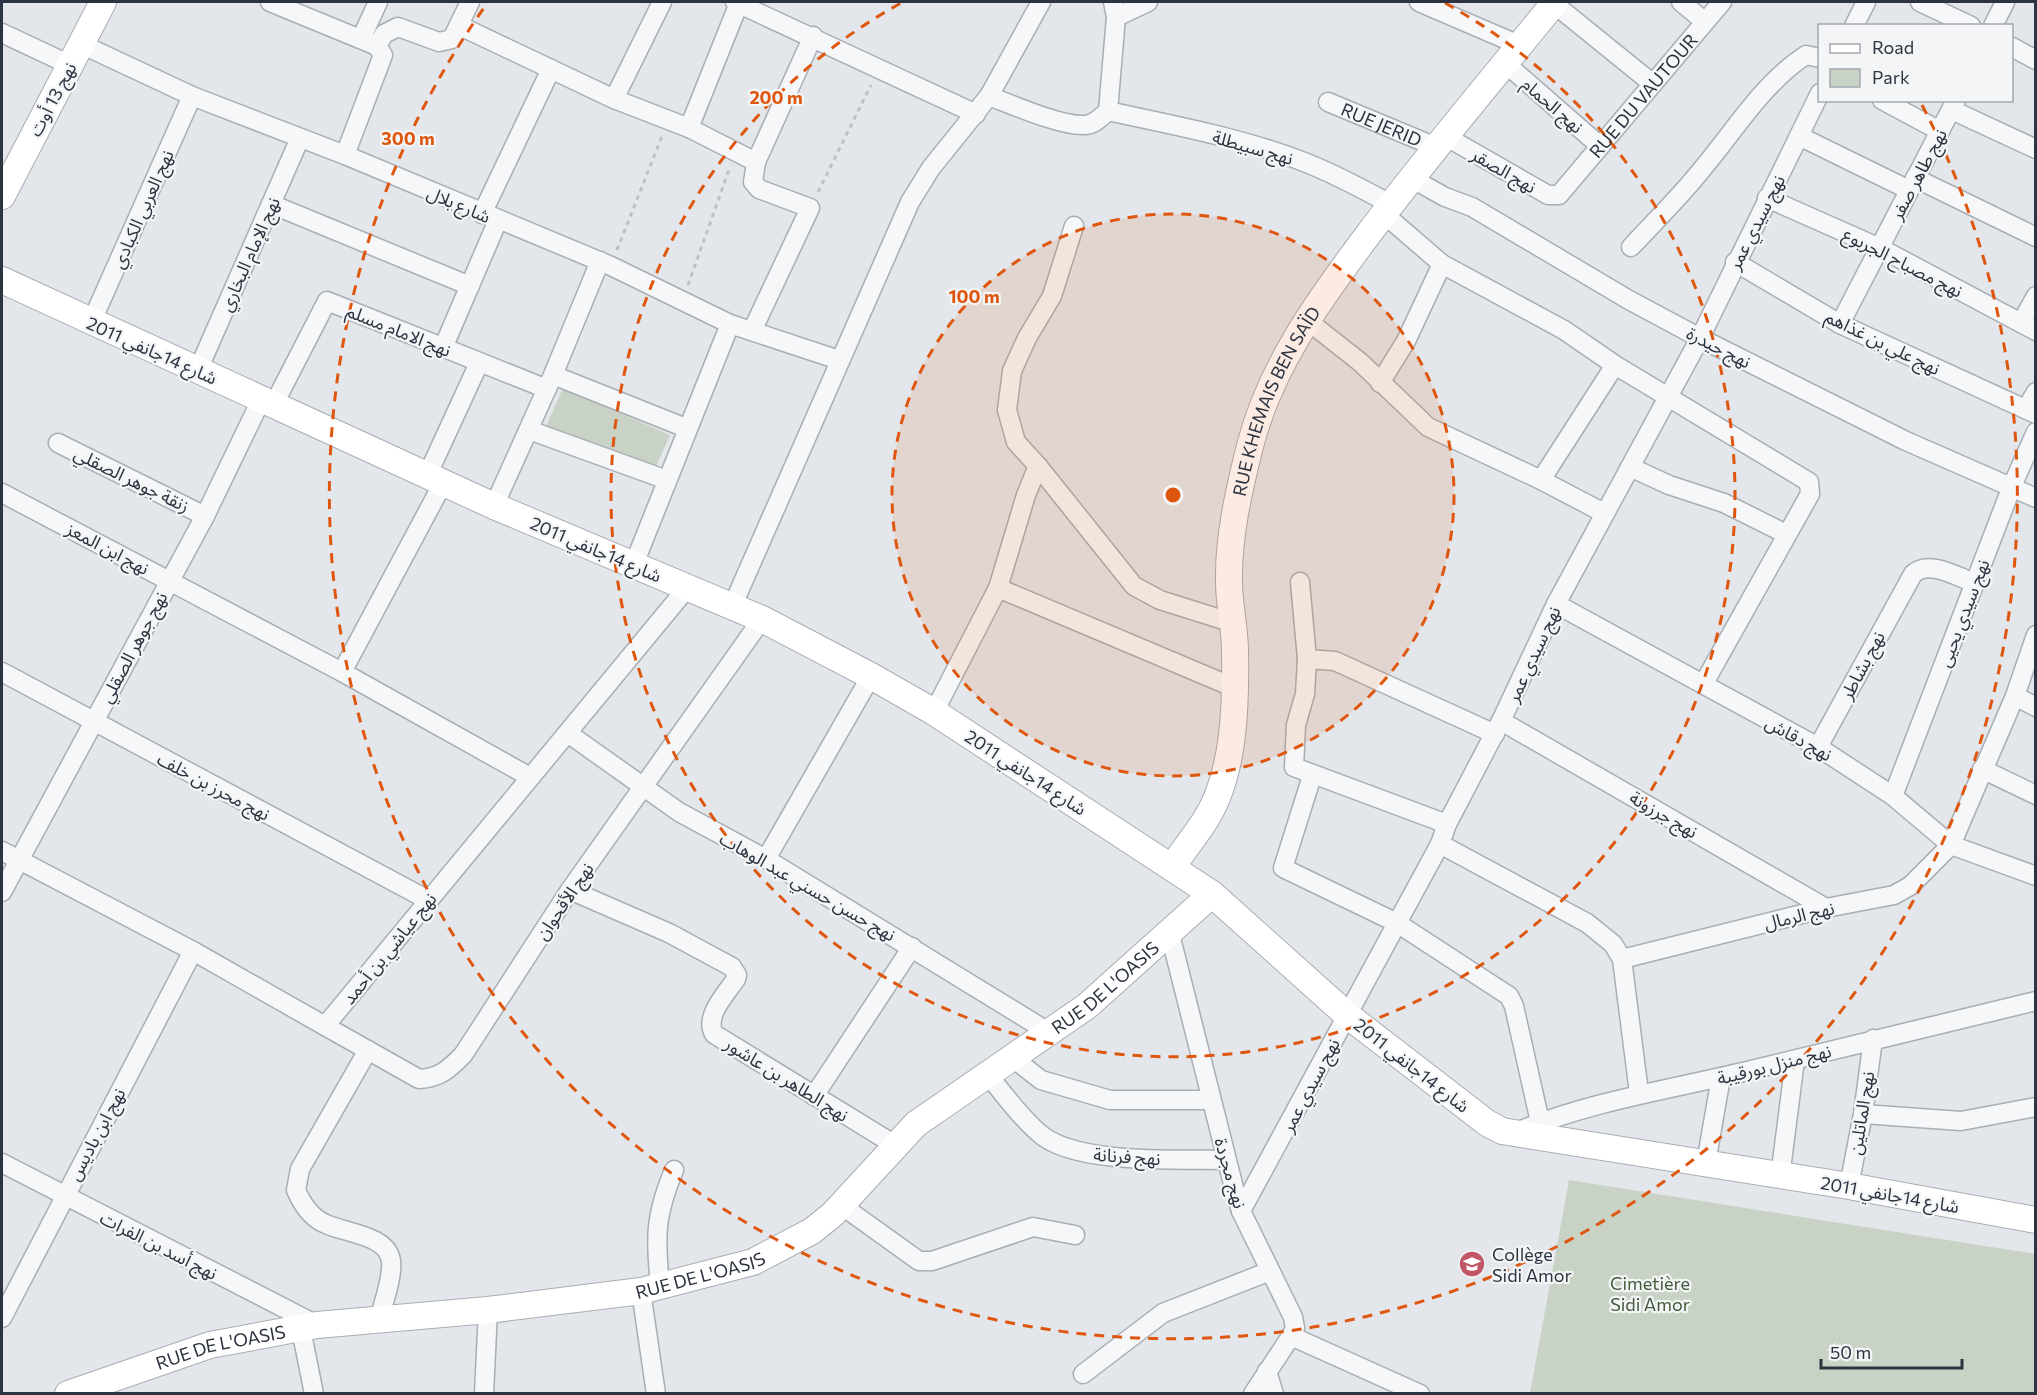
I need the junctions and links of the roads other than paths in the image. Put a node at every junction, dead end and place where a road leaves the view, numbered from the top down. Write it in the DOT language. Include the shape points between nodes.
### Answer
graph roads {
  1 [pos="103,2"];
  2 [pos="270,2"];
  3 [pos="378,2"];
  4 [pos="470,2"];
  5 [pos="662,2"];
  6 [pos="737,2"];
  7 [pos="1041,2"];
  8 [pos="1148,2"];
  9 [pos="1419,2"];
  10 [pos="1554,2"];
  11 [pos="1681,2"];
  12 [pos="1722,2"];
  13 [pos="1866,2"];
  14 [pos="1920,2"];
  15 [pos="2005,2"];
  16 [pos="1114,9"];
  17 [pos="1704,21"];
  18 [pos="1855,24"];
  19 [pos="1967,24"];
  20 [pos="1994,24"];
  21 [pos="460,26"];
  22 [pos="2,33"];
  23 [pos="813,36"];
  24 [pos="369,42"];
  25 [pos="2013,48"];
  26 [pos="1512,54"];
  27 [pos="75,55"];
  28 [pos="1818,58"];
  29 [pos="2036,60"];
  30 [pos="551,69"];
  31 [pos="1653,84"];
  32 [pos="192,96"];
  33 [pos="989,96"];
  34 [pos="1818,97"];
  35 [pos="614,99"];
  36 [pos="1328,102"];
  37 [pos="1886,102"];
  38 [pos="1954,105"];
  39 [pos="1108,111"];
  40 [pos="976,114"];
  41 [pos="689,128"];
  42 [pos="1940,131"];
  43 [pos="1799,136"];
  44 [pos="300,138"];
  45 [pos="1440,142"];
  46 [pos="1600,146"];
  47 [pos="2036,149"];
  48 [pos="345,155"];
  49 [pos="756,162"];
  50 [pos="1411,178"];
  51 [pos="1912,184"];
  52 [pos="1563,191"];
  53 [pos="2,196"];
  54 [pos="1767,198"];
  55 [pos="271,204"];
  56 [pos="1387,209"];
  57 [pos="490,217"];
  58 [pos="1074,226"];
  59 [pos="2036,237"];
  60 [pos="1631,247"];
  61 [pos="1880,248"];
  62 [pos="1735,262"];
  63 [pos="605,263"];
  64 [pos="1443,264"];
  65 [pos="2,280"];
  66 [pos="470,286"];
  67 [pos="2036,296"];
  68 [pos="1308,321"];
  69 [pos="91,323"];
  70 [pos="730,324"];
  71 [pos="1840,324"];
  72 [pos="2028,327"];
  73 [pos="752,331"];
  74 [pos="1700,338"];
  75 [pos="443,348"];
  76 [pos="838,360"];
  77 [pos="479,363"];
  78 [pos="1615,365"];
  79 [pos="198,370"];
  80 [pos="550,382"];
  81 [pos="1380,382"];
  82 [pos="2036,392"];
  83 [pos="1667,397"];
  84 [pos="267,403"];
  85 [pos="2030,411"];
  86 [pos="686,428"];
  87 [pos="529,430"];
  88 [pos="2036,432"];
  89 [pos="58,443"];
  90 [pos="1038,466"];
  91 [pos="1630,467"];
  92 [pos="435,479"];
  93 [pos="667,480"];
  94 [pos="1541,480"];
  95 [pos="2012,486"];
  96 [pos="2,493"];
  97 [pos="2036,498"];
  98 [pos="494,506"];
  99 [pos="1604,513"];
  100 [pos="205,516"];
  101 [pos="1786,534"];
  102 [pos="634,564"];
  103 [pos="169,580"];
  104 [pos="1300,582"];
  105 [pos="1975,583"];
  106 [pos="687,588"];
  107 [pos="998,588"];
  108 [pos="1556,604"];
  109 [pos="732,607"];
  110 [pos="762,619"];
  111 [pos="1233,623"];
  112 [pos="2036,634"];
  113 [pos="1307,659"];
  114 [pos="2,672"];
  115 [pos="342,672"];
  116 [pos="871,676"];
  117 [pos="1704,683"];
  118 [pos="1235,688"];
  119 [pos="2015,696"];
  120 [pos="2036,707"];
  121 [pos="934,712"];
  122 [pos="93,721"];
  123 [pos="1498,728"];
  124 [pos="568,734"];
  125 [pos="1818,747"];
  126 [pos="1982,769"];
  127 [pos="1312,776"];
  128 [pos="530,777"];
  129 [pos="643,786"];
  130 [pos="2036,795"];
  131 [pos="1893,796"];
  132 [pos="1447,824"];
  133 [pos="1440,844"];
  134 [pos="1951,845"];
  135 [pos="10,855"];
  136 [pos="766,859"];
  137 [pos="1172,867"];
  138 [pos="2036,876"];
  139 [pos="570,890"];
  140 [pos="2,892"];
  141 [pos="1212,894"];
  142 [pos="428,900"];
  143 [pos="1826,908"];
  144 [pos="1397,923"];
  145 [pos="1170,934"];
  146 [pos="912,946"];
  147 [pos="193,951"];
  148 [pos="1622,959"];
  149 [pos="2036,1001"];
  150 [pos="1347,1015"];
  151 [pos="325,1026"];
  152 [pos="1050,1033"];
  153 [pos="1873,1039"];
  154 [pos="368,1050"];
  155 [pos="1013,1058"];
  156 [pos="1796,1060"];
  157 [pos="987,1075"];
  158 [pos="1721,1077"];
  159 [pos="1639,1093"];
  160 [pos="814,1096"];
  161 [pos="1210,1100"];
  162 [pos="2036,1107"];
  163 [pos="1863,1113"];
  164 [pos="1540,1122"];
  165 [pos="1514,1133"];
  166 [pos="895,1145"];
  167 [pos="1226,1160"];
  168 [pos="2,1163"];
  169 [pos="1706,1163"];
  170 [pos="674,1170"];
  171 [pos="1780,1177"];
  172 [pos="1849,1186"];
  173 [pos="64,1197"];
  174 [pos="841,1205"];
  175 [pos="1241,1211"];
  176 [pos="2036,1220"];
  177 [pos="1075,1234"];
  178 [pos="1270,1271"];
  179 [pos="650,1288"];
  180 [pos="488,1310"];
  181 [pos="2,1318"];
  182 [pos="379,1320"];
  183 [pos="309,1327"];
  184 [pos="1291,1336"];
  185 [pos="1267,1371"];
  186 [pos="1083,1374"];
  187 [pos="68,1394"];
  188 [pos="314,1394"];
  189 [pos="484,1394"];
  190 [pos="656,1394"];
  191 [pos="1253,1394"];
  192 [pos="1274,1394"];
  193 [pos="1420,1394"];
  1 -- 27 [label="street, نهج 13 أوت"];
  2 -- 24 [label="street"];
  3 -- 24 [label="street"];
  4 -- 21 [label="street"];
  5 -- 35 [label="street"];
  6 -- 23 [label="street"];
  6 -- 41 [label="street"];
  7 -- 33 [label="street"];
  8 -- 16 [label="street"];
  9 -- 26 [label="street, نهج الحمام"];
  10 -- 26 [label="street, RUE KHEMAIS BEN SAÏD"];
  10 -- 31 [label="street"];
  11 -- 17 [label="street"];
  12 -- 17 [label="street, RUE DU VAUTOUR"];
  13 -- 18 [label="street"];
  14 -- 19 [label="street"];
  15 -- 20 [label="street"];
  16 -- 39 [label="street"];
  17 -- 31 [label="street, RUE DU VAUTOUR"];
  21 -- 24 [label="street" via="452,39 439,42 398,27"];
  21 -- 30 [label="street"];
  22 -- 27 [label="street, شارع بلال"];
  23 -- 40 [label="street"];
  23 -- 49 [label="street"];
  24 -- 48 [label="street" via="383,55"];
  25 -- 29 [label="street"];
  26 -- 45 [label="street, RUE KHEMAIS BEN SAÏD"];
  26 -- 46 [label="street, نهج الحمام"];
  27 -- 32 [label="street, شارع بلال"];
  27 -- 53 [label="street, نهج 13 أوت"];
  28 -- 60 [label="street" via="1806,55 1791,64"];
  30 -- 35 [label="street"];
  30 -- 57 [label="street"];
  31 -- 46 [label="street, RUE DU VAUTOUR"];
  32 -- 44 [label="street, شارع بلال"];
  32 -- 69 [label="street, نهج العربي الكبادي"];
  33 -- 39 [label="street" via="1037,115 1084,125 1098,121"];
  33 -- 40 [label="street"];
  34 -- 43 [label="street, نهج سيدي عمر"];
  35 -- 41 [label="street"];
  36 -- 45 [label="street, RUE JERID"];
  37 -- 42 [label="street"];
  38 -- 42 [label="street, نهج طاهر صفر"];
  38 -- 47 [label="street"];
  39 -- 56 [label="street, نهج سبيطلة" via="1298,159 1346,180"];
  40 -- 76 [label="street" via="955,136 910,202"];
  41 -- 49 [label="street"];
  42 -- 51 [label="street, نهج طاهر صفر"];
  43 -- 51 [label="street"];
  43 -- 54 [label="street, نهج سيدي عمر"];
  44 -- 48 [label="street, شارع بلال"];
  44 -- 55 [label="street, نهج الإمام البخاري"];
  45 -- 50 [label="street, RUE KHEMAIS BEN SAÏD"];
  45 -- 52 [label="street, نهج الصقر" via="1548,195"];
  46 -- 52 [label="street, RUE DU VAUTOUR"];
  48 -- 57 [label="street, شارع بلال"];
  49 -- 73 [label="street" via="753,182 759,189 810,208"];
  50 -- 56 [label="street, RUE KHEMAIS BEN SAÏD"];
  50 -- 74 [label="street, نهج حيدرة" via="1472,207"];
  51 -- 59 [label="street"];
  51 -- 61 [label="street, نهج طاهر صفر"];
  54 -- 61 [label="street, نهج مصباح الجربوع"];
  54 -- 62 [label="street, نهج سيدي عمر"];
  55 -- 66 [label="street"];
  55 -- 79 [label="street, نهج الإمام البخاري"];
  56 -- 64 [label="street, نهج سبيطلة"];
  56 -- 68 [label="street, RUE KHEMAIS BEN SAÏD"];
  57 -- 63 [label="street, شارع بلال"];
  57 -- 66 [label="street"];
  58 -- 90 [label="street" via="1052,296 1012,371 1006,410 1016,442"];
  61 -- 71 [label="street, نهج طاهر صفر"];
  61 -- 72 [label="street, نهج مصباح الجربوع"];
  62 -- 71 [label="street, نهج علي بن غذاهم"];
  62 -- 74 [label="street, نهج سيدي عمر"];
  63 -- 70 [label="street, شارع بلال"];
  63 -- 80 [label="street"];
  64 -- 78 [label="street, نهج سبيطلة" via="1564,330"];
  64 -- 81 [label="street" via="1406,341"];
  65 -- 69 [label="street, شارع 14جانفي 2011"];
  66 -- 75 [label="street"];
  67 -- 72 [label="street"];
  68 -- 81 [label="street"];
  68 -- 111 [label="street, RUE KHEMAIS BEN SAÏD" via="1263,402 1250,445 1233,528 1229,582"];
  69 -- 79 [label="street, شارع 14جانفي 2011"];
  70 -- 73 [label="street, شارع بلال"];
  70 -- 86 [label="street"];
  71 -- 85 [label="street, نهج علي بن غذاهم"];
  73 -- 76 [label="street, شارع بلال"];
  74 -- 83 [label="street, نهج سيدي عمر"];
  74 -- 95 [label="street, نهج حيدرة" via="1906,441"];
  75 -- 77 [label="street, نهج الامام مسلم"];
  75 -- 84 [label="street, نهج الامام مسلم" via="327,301"];
  76 -- 109 [label="street"];
  77 -- 80 [label="street, نهج الامام مسلم"];
  77 -- 92 [label="street"];
  78 -- 83 [label="street, نهج سبيطلة"];
  78 -- 94 [label="street"];
  79 -- 84 [label="street, شارع 14جانفي 2011"];
  80 -- 86 [label="street, نهج الامام مسلم"];
  80 -- 87 [label="street"];
  81 -- 94 [label="street" via="1428,428"];
  82 -- 85 [label="street"];
  83 -- 91 [label="street, نهج سيدي عمر"];
  83 -- 101 [label="street, نهج سبيطلة" via="1809,482 1810,494"];
  84 -- 92 [label="street, شارع 14جانفي 2011"];
  84 -- 100 [label="street, نهج جوهر الصقلي"];
  86 -- 93 [label="street"];
  87 -- 93 [label="street"];
  87 -- 98 [label="street"];
  88 -- 95 [label="street, نهج سيدي يحيى"];
  89 -- 100 [label="street, زنقة جوهر الصقلي"];
  90 -- 107 [label="street"];
  90 -- 111 [label="street" via="1134,586 1160,600"];
  91 -- 99 [label="street, نهج سيدي عمر"];
  91 -- 101 [label="street" via="1724,503"];
  92 -- 98 [label="street, شارع 14جانفي 2011"];
  92 -- 115 [label="street"];
  93 -- 102 [label="street"];
  94 -- 99 [label="street"];
  95 -- 97 [label="street, نهج حيدرة"];
  95 -- 105 [label="street, نهج سيدي يحيى"];
  96 -- 103 [label="street, نهج ابن المعز"];
  98 -- 102 [label="street, شارع 14جانفي 2011"];
  99 -- 108 [label="street, نهج سيدي عمر"];
  100 -- 103 [label="street, نهج جوهر الصقلي"];
  101 -- 117 [label="street"];
  102 -- 106 [label="street, شارع 14جانفي 2011"];
  103 -- 115 [label="street, نهج ابن المعز"];
  103 -- 122 [label="street, نهج جوهر الصقلي"];
  104 -- 113 [label="street"];
  105 -- 125 [label="street, نهج بشاطر" via="1929,567 1919,568 1906,584"];
  105 -- 131 [label="street, نهج سيدي يحيى"];
  106 -- 109 [label="street, شارع 14جانفي 2011"];
  106 -- 124 [label="street, نهج عياشي بن أحمد"];
  107 -- 118 [label="street"];
  107 -- 121 [label="street"];
  108 -- 117 [label="street, نهج دقاش"];
  108 -- 123 [label="street, نهج سيدي عمر"];
  109 -- 110 [label="street, شارع 14جانفي 2011"];
  110 -- 116 [label="street, شارع 14جانفي 2011"];
  110 -- 129 [label="street, نهج الأقحوان"];
  111 -- 118 [label="street, RUE KHEMAIS BEN SAÏD"];
  112 -- 119 [label="street, نهج الرمال"];
  113 -- 123 [label="street, نهج جرزونة" via="1335,662"];
  113 -- 127 [label="street" via="1305,694 1296,725 1294,767"];
  114 -- 122 [label="street, نهج محرز بن خلف"];
  115 -- 128 [label="street, نهج ابن المعز"];
  116 -- 121 [label="street, شارع 14جانفي 2011"];
  116 -- 136 [label="street"];
  117 -- 125 [label="street, نهج دقاش"];
  118 -- 137 [label="street, RUE KHEMAIS BEN SAÏD" via="1227,764 1213,805"];
  119 -- 120 [label="street"];
  119 -- 126 [label="street, نهج الرمال"];
  121 -- 137 [label="street, شارع 14جانفي 2011"];
  122 -- 135 [label="street, نهج جوهر الصقلي"];
  122 -- 142 [label="street, نهج محرز بن خلف"];
  123 -- 132 [label="street, نهج سيدي عمر"];
  123 -- 143 [label="street, نهج جرزونة"];
  124 -- 128 [label="street, نهج عياشي بن أحمد"];
  124 -- 129 [label="street, نهج حسن حسني عبد الوهاب"];
  125 -- 131 [label="street, نهج دقاش"];
  126 -- 130 [label="street"];
  126 -- 134 [label="street, نهج الرمال"];
  127 -- 132 [label="street"];
  127 -- 144 [label="street" via="1283,868"];
  128 -- 142 [label="street, نهج عياشي بن أحمد"];
  129 -- 136 [label="street, نهج حسن حسني عبد الوهاب" via="679,812"];
  129 -- 139 [label="street, نهج الأقحوان"];
  131 -- 134 [label="street, نهج دقاش"];
  132 -- 133 [label="street, نهج سيدي عمر"];
  133 -- 144 [label="street, نهج سيدي عمر"];
  133 -- 148 [label="street" via="1587,923 1613,944"];
  134 -- 138 [label="street, نهج دقاش"];
  134 -- 143 [label="street, نهج الرمال" via="1910,886 1894,895"];
  135 -- 140 [label="street, نهج جوهر الصقلي"];
  135 -- 147 [label="street"];
  136 -- 146 [label="street, نهج حسن حسني عبد الوهاب"];
  137 -- 141 [label="street, شارع 14جانفي 2011"];
  139 -- 154 [label="street, نهج الأقحوان" via="463,1055 447,1072 419,1079"];
  139 -- 160 [label="street, نهج الطاهر بن عاشور" via="669,933 732,968 736,979 711,1017 710,1028"];
  141 -- 145 [label="street, RUE DE L'OASIS"];
  141 -- 150 [label="street, شارع 14جانفي 2011"];
  142 -- 151 [label="street, نهج عياشي بن أحمد"];
  143 -- 148 [label="street, نهج الرمال"];
  144 -- 150 [label="street, نهج سيدي عمر"];
  144 -- 164 [label="street" via="1509,996"];
  145 -- 152 [label="street, RUE DE L'OASIS"];
  145 -- 161 [label="street, نهج مجردة"];
  146 -- 152 [label="street, نهج حسن حسني عبد الوهاب"];
  146 -- 160 [label="street"];
  147 -- 151 [label="street"];
  147 -- 173 [label="street, نهج ابن باديس"];
  148 -- 159 [label="street"];
  149 -- 153 [label="street, نهج منزل بورقيبة"];
  150 -- 165 [label="street, شارع 14جانفي 2011" via="1487,1123"];
  150 -- 175 [label="street, نهج سيدي عمر"];
  151 -- 154 [label="street, نهج الأقحوان"];
  152 -- 155 [label="street, RUE DE L'OASIS"];
  153 -- 156 [label="street, نهج منزل بورقيبة"];
  153 -- 163 [label="street, نهج الماتلين"];
  154 -- 182 [label="street" via="300,1169 296,1190 312,1215 325,1224 370,1239 389,1253 392,1263"];
  155 -- 157 [label="street, RUE DE L'OASIS"];
  155 -- 161 [label="street" via="1041,1080 1110,1100"];
  156 -- 158 [label="street, نهج منزل بورقيبة"];
  156 -- 171 [label="street"];
  157 -- 166 [label="street, RUE DE L'OASIS" via="916,1124"];
  157 -- 167 [label="street, نهج فرنانة" via="1040,1135 1075,1150 1108,1157"];
  158 -- 159 [label="street, نهج منزل بورقيبة"];
  158 -- 169 [label="street"];
  159 -- 164 [label="street, نهج منزل بورقيبة"];
  160 -- 166 [label="street, نهج الطاهر بن عاشور"];
  161 -- 167 [label="street, نهج مجردة"];
  162 -- 163 [label="street" via="1961,1121"];
  163 -- 172 [label="street, نهج الماتلين"];
  164 -- 165 [label="street, نهج منزل بورقيبة"];
  165 -- 169 [label="street, شارع 14جانفي 2011"];
  166 -- 174 [label="street, RUE DE L'OASIS"];
  167 -- 175 [label="street, نهج مجردة"];
  168 -- 173 [label="street, نهج أسد بن الفرات"];
  169 -- 171 [label="street, شارع 14جانفي 2011"];
  170 -- 179 [label="street" via="657,1220"];
  171 -- 172 [label="street, شارع 14جانفي 2011"];
  172 -- 176 [label="street, شارع 14جانفي 2011"];
  173 -- 181 [label="street, نهج ابن باديس"];
  173 -- 183 [label="street, نهج أسد بن الفرات"];
  174 -- 177 [label="street" via="919,1261 932,1261 1034,1227"];
  174 -- 179 [label="street, RUE DE L'OASIS" via="812,1231 753,1262"];
  175 -- 178 [label="street, نهج مجردة"];
  178 -- 184 [label="street, نهج مجردة" via="1293,1317 1295,1328"];
  178 -- 186 [label="street" via="1163,1313"];
  179 -- 180 [label="street, RUE DE L'OASIS"];
  179 -- 190 [label="street"];
  180 -- 182 [label="street, RUE DE L'OASIS"];
  180 -- 189 [label="street"];
  182 -- 183 [label="street, RUE DE L'OASIS"];
  183 -- 187 [label="street, RUE DE L'OASIS" via="210,1345"];
  183 -- 188 [label="street"];
  184 -- 185 [label="street"];
  184 -- 193 [label="street"];
  185 -- 191 [label="street"];
  185 -- 192 [label="street"];
}
